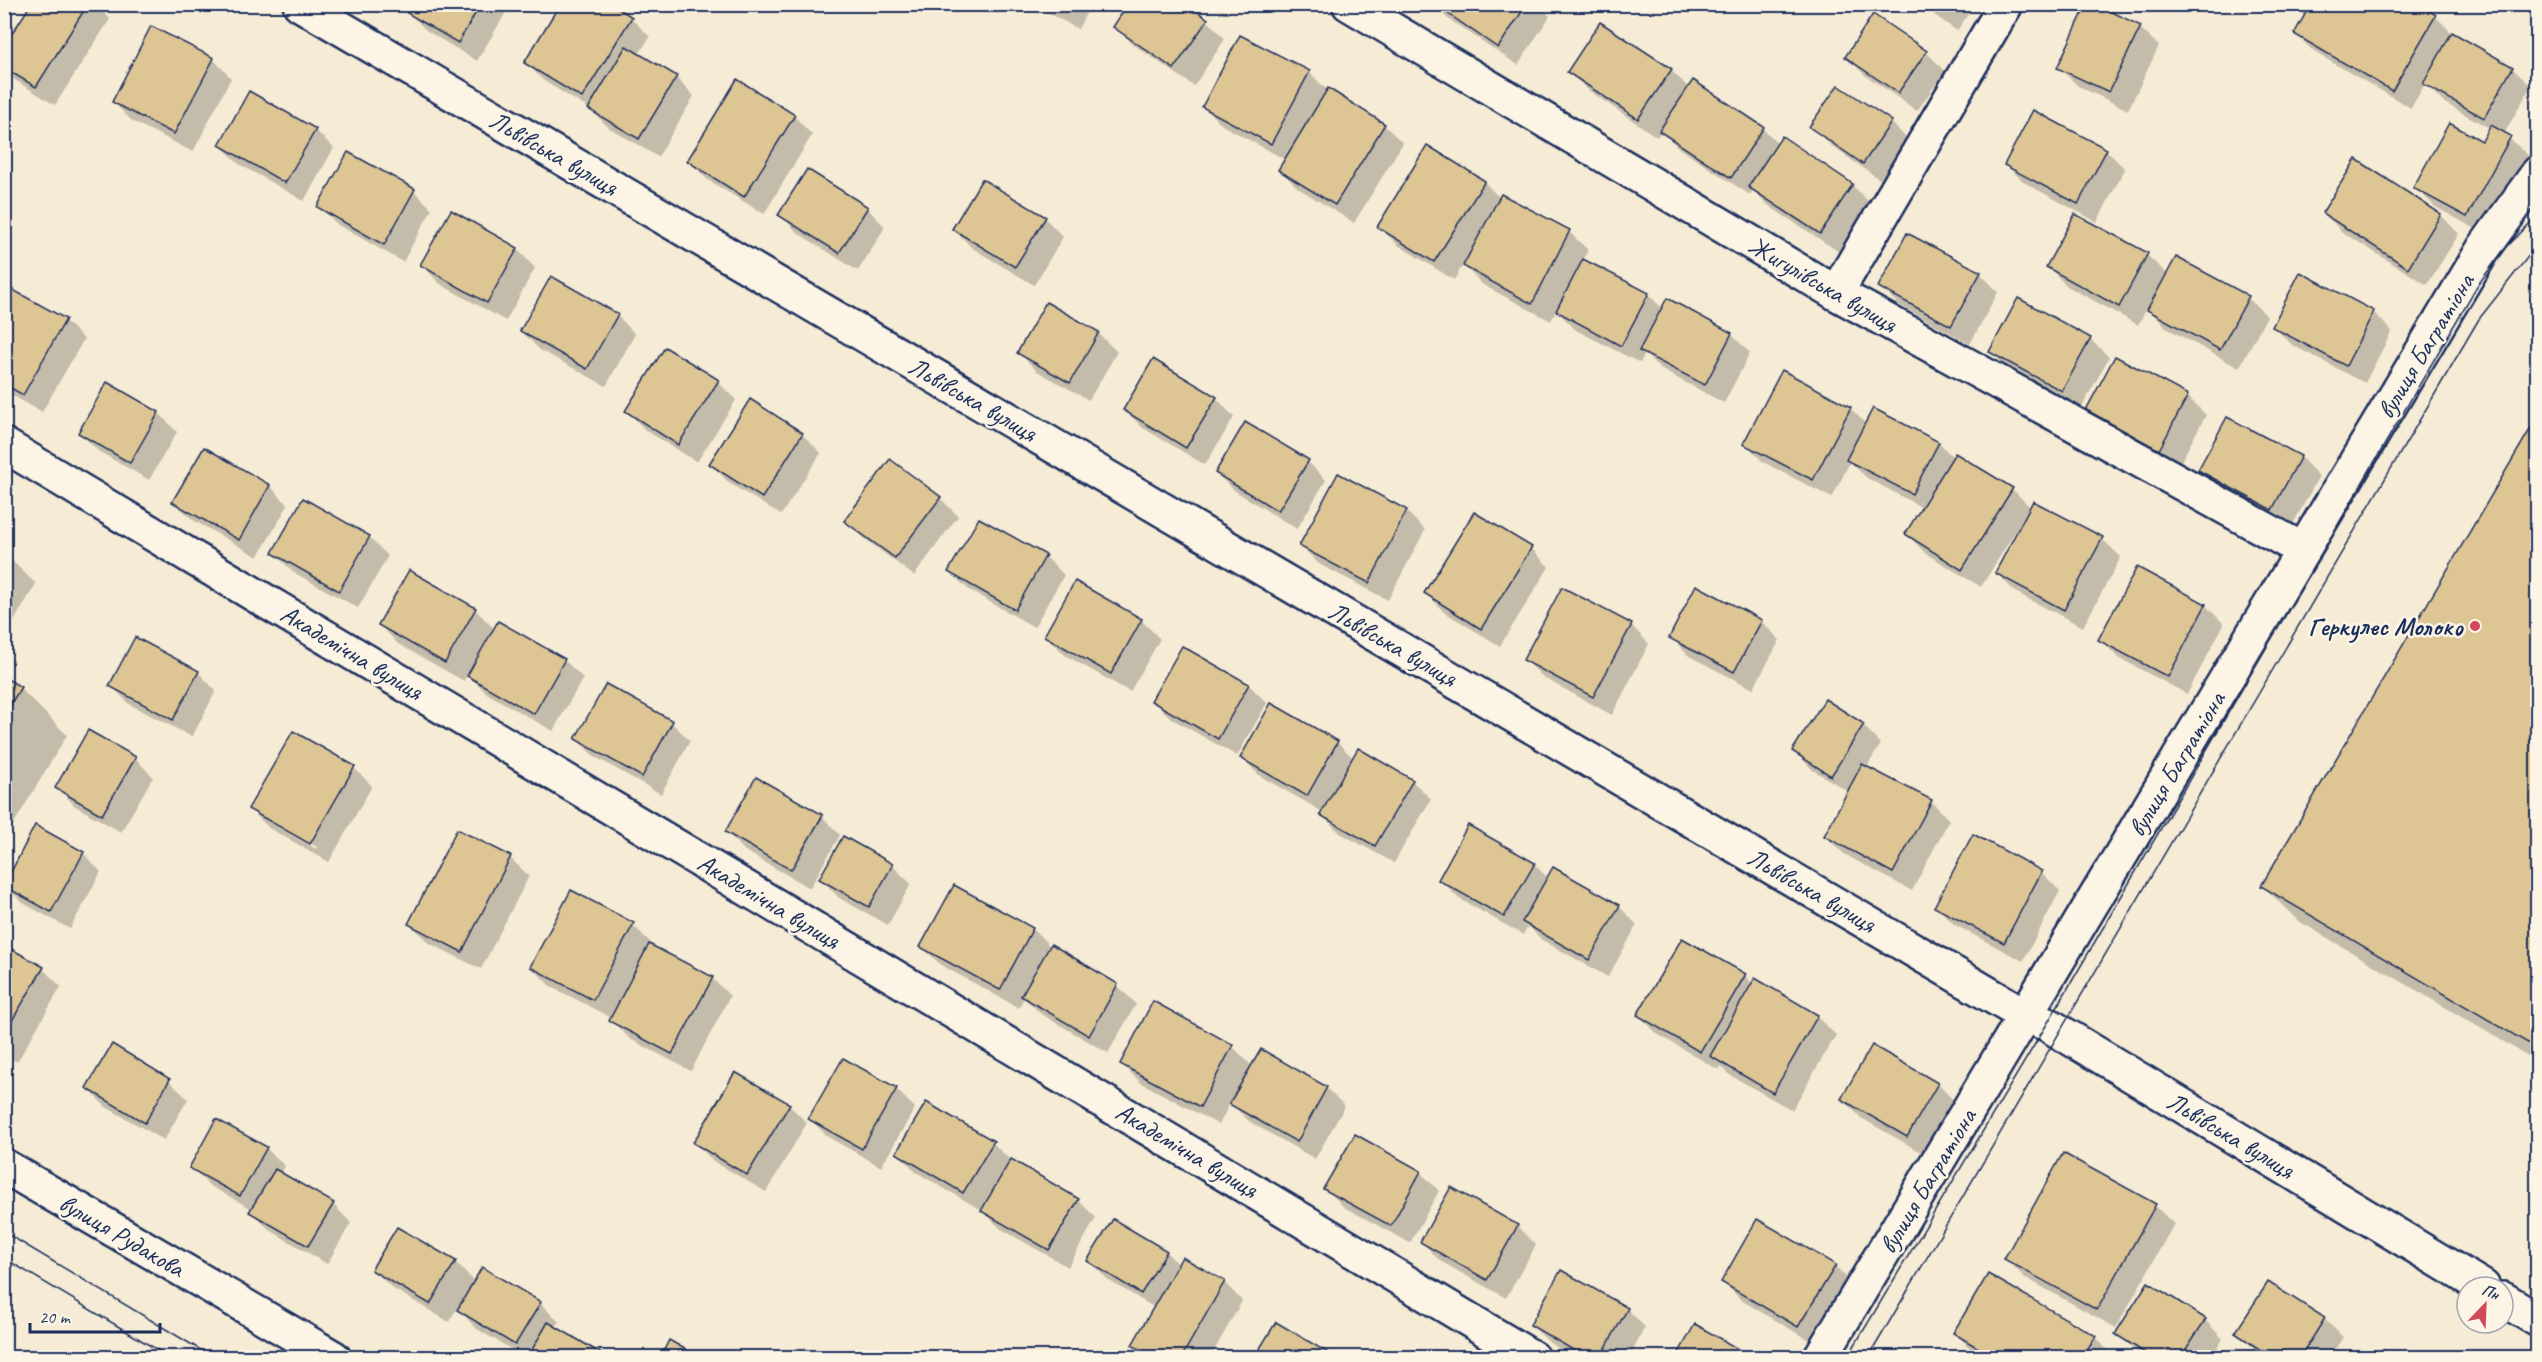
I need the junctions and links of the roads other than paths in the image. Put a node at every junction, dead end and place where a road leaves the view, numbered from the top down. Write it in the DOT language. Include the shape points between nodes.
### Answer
graph roads {
  1 [pos="300,4"];
  2 [pos="2006,4"];
  3 [pos="1364,8"];
  4 [pos="2538,173"];
  5 [pos="1836,293"];
  6 [pos="4,445"];
  7 [pos="2303,550"];
  8 [pos="2026,1016"];
  9 [pos="4,1166"];
  10 [pos="2463,1275"];
  11 [pos="2515,1306"];
  12 [pos="2538,1320"];
  13 [pos="334,1358"];
  14 [pos="1533,1358"];
  15 [pos="1820,1358"];
  1 -- 8 [label="street, Львівська вулиця"];
  2 -- 5 [label="street"];
  3 -- 5 [label="street, Жигулівська вулиця"];
  4 -- 7 [label="street, вулиця Багратіона" via="2484,248"];
  5 -- 7 [label="street, Жигулівська вулиця"];
  6 -- 14 [label="street, Академічна вулиця"];
  7 -- 8 [label="street, вулиця Багратіона"];
  8 -- 10 [label="street, Львівська вулиця" via="2047,1024"];
  8 -- 15 [label="street, вулиця Багратіона"];
  9 -- 13 [label="street, вулиця Рудакова"];
  11 -- 12 [label="street"];
}
